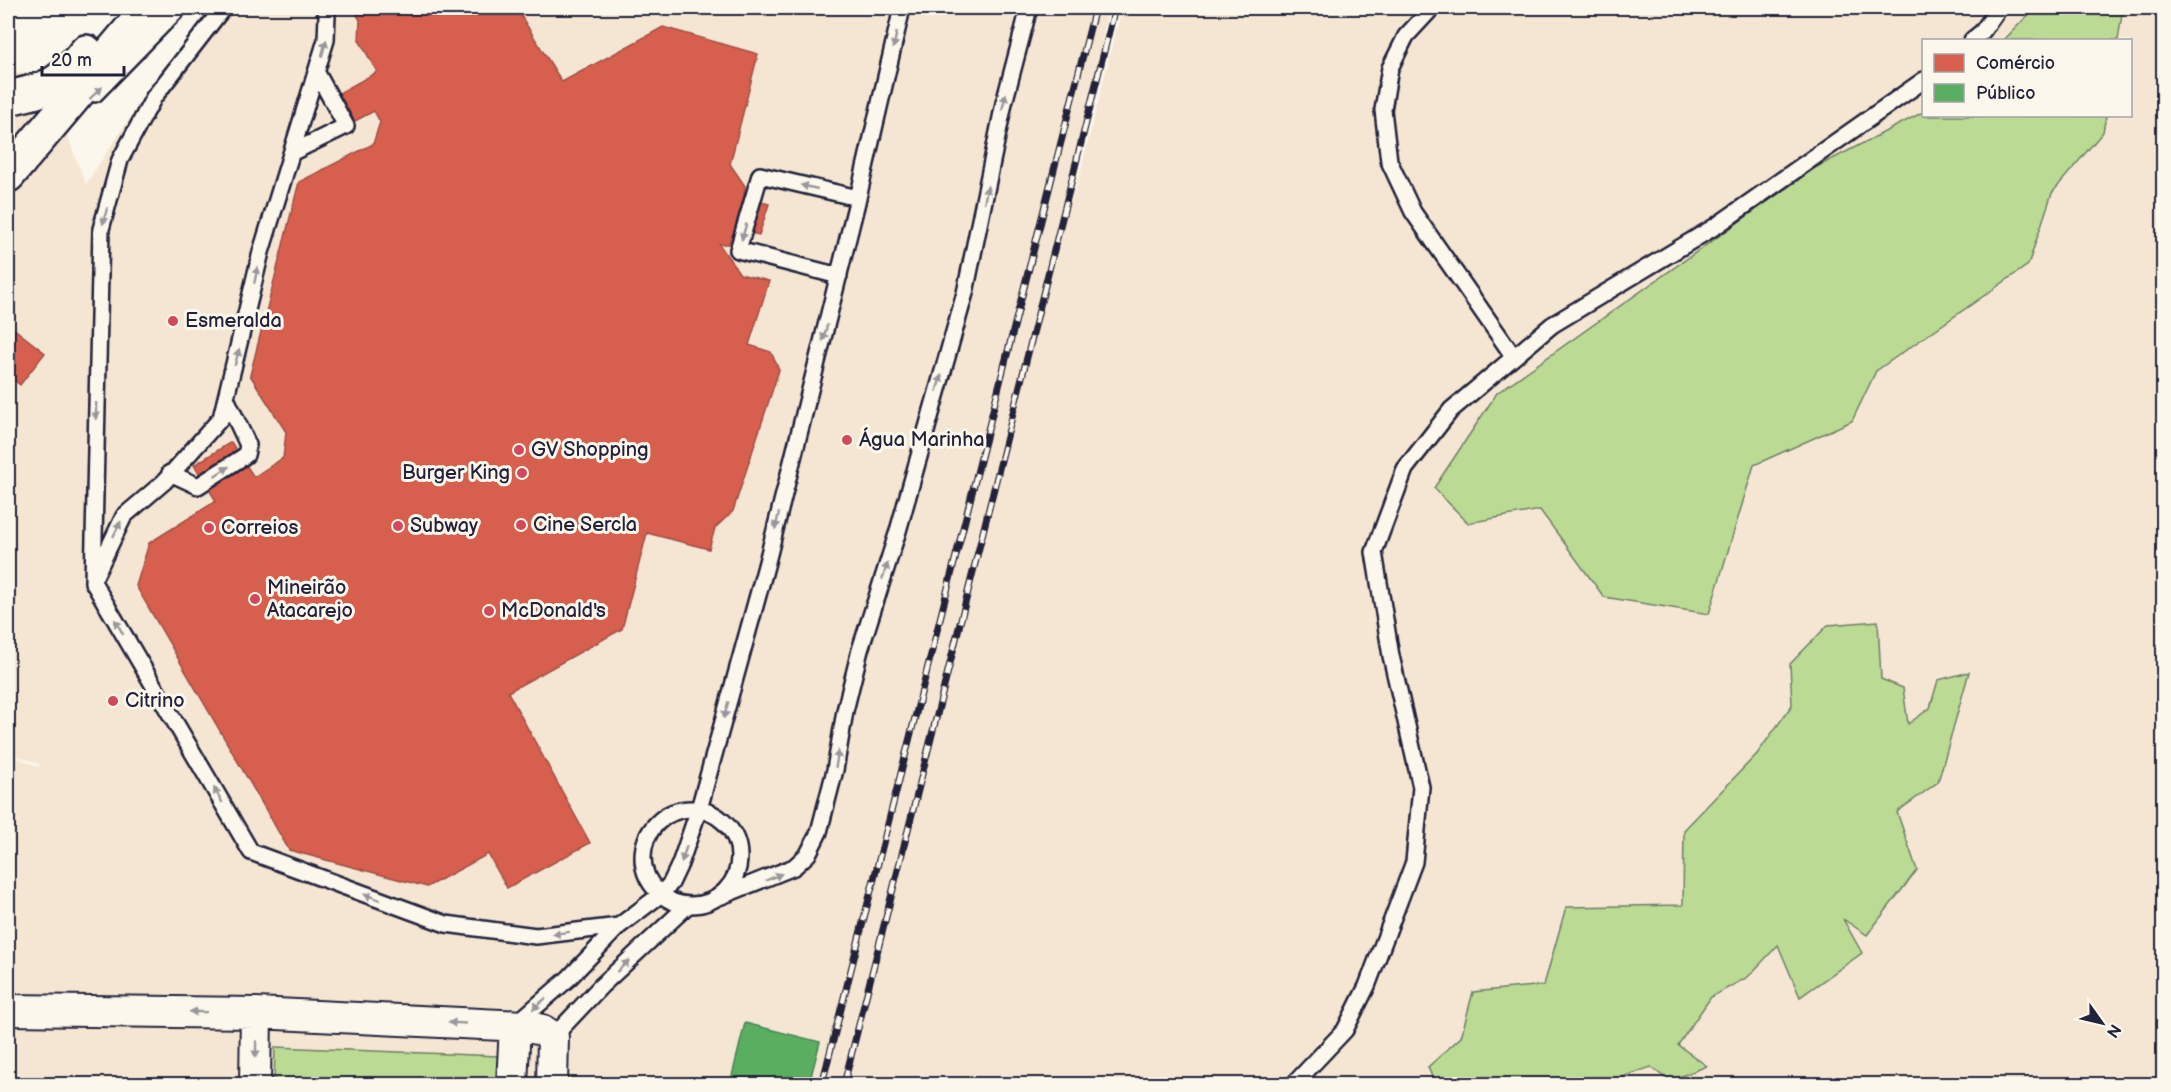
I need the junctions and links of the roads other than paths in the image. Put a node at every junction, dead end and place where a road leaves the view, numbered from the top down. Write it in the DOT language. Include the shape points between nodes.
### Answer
graph roads {
  1 [pos="120,8"];
  2 [pos="148,8"];
  3 [pos="179,8"];
  4 [pos="223,8"];
  5 [pos="325,8"];
  6 [pos="902,8"];
  7 [pos="1029,8"];
  8 [pos="1432,8"];
  9 [pos="1999,8"];
  10 [pos="1973,39"];
  11 [pos="317,73"];
  12 [pos="1922,81"];
  13 [pos="8,98"];
  14 [pos="293,152"];
  15 [pos="8,176"];
  16 [pos="858,198"];
  17 [pos="839,276"];
  18 [pos="1514,357"];
  19 [pos="226,398"];
  20 [pos="170,473"];
  21 [pos="93,582"];
  22 [pos="699,809"];
  23 [pos="660,895"];
  24 [pos="719,897"];
  25 [pos="687,906"];
  26 [pos="619,926"];
  27 [pos="8,1010"];
  28 [pos="256,1013"];
  29 [pos="515,1026"];
  30 [pos="553,1037"];
  31 [pos="255,1084"];
  32 [pos="512,1084"];
  33 [pos="552,1084"];
  34 [pos="1294,1084"];
  1 -- 13 [label="main road" via="53,86"];
  2 -- 15 [label="main road"];
  15 -- 3 [label="lane, one-way" via="126,65"];
  4 -- 21 [label="lane, one-way" via="154,97 120,160 101,230"];
  11 -- 5 [label="lane, one-way" via="326,40"];
  6 -- 16 [label="lane, one-way"];
  24 -- 7 [label="lane, one-way" via="794,867 808,854 819,832 860,650 965,293 1004,103"];
  8 -- 18 [label="lane" via="1406,36 1390,68 1383,110 1389,161 1413,212"];
  9 -- 10 [label="lane"];
  11 -- 14 [label="lane"];
  11 -- 14 [label="lane" via="346,126"];
  12 -- 18 [label="lane" via="1716,226 1552,325"];
  19 -- 14 [label="lane, one-way" via="261,252"];
  16 -- 17 [label="lane"];
  16 -- 17 [label="lane, one-way" via="760,176 738,250"];
  17 -- 22 [label="lane, one-way" via="766,566"];
  18 -- 34 [label="lane" via="1451,410 1405,469 1374,552 1391,656 1421,787 1414,862 1367,986 1345,1030"];
  19 -- 20 [label="lane" via="221,418"];
  20 -- 19 [label="lane, one-way" via="198,486 246,455 248,445"];
  21 -- 20 [label="lane, one-way" via="124,516"];
  26 -- 21 [label="lane, one-way" via="536,936 446,924 251,852"];
  22 -- 23 [label="lane, one-way" via="675,875"];
  22 -- 23 [label="lane" via="671,813 647,837 644,872"];
  22 -- 24 [label="lane" via="714,814 727,825 736,838 740,855 734,878"];
  23 -- 25 [label="lane"];
  23 -- 26 [label="lane"];
  24 -- 25 [label="lane"];
  30 -- 25 [label="lane, one-way"];
  26 -- 29 [label="lane, one-way"];
  28 -- 27 [label="street, one-way"];
  29 -- 28 [label="street, one-way"];
  28 -- 31 [label="street, one-way"];
  29 -- 30 [label="street" via="542,1030"];
  29 -- 32 [label="street"];
  30 -- 33 [label="street"];
}
